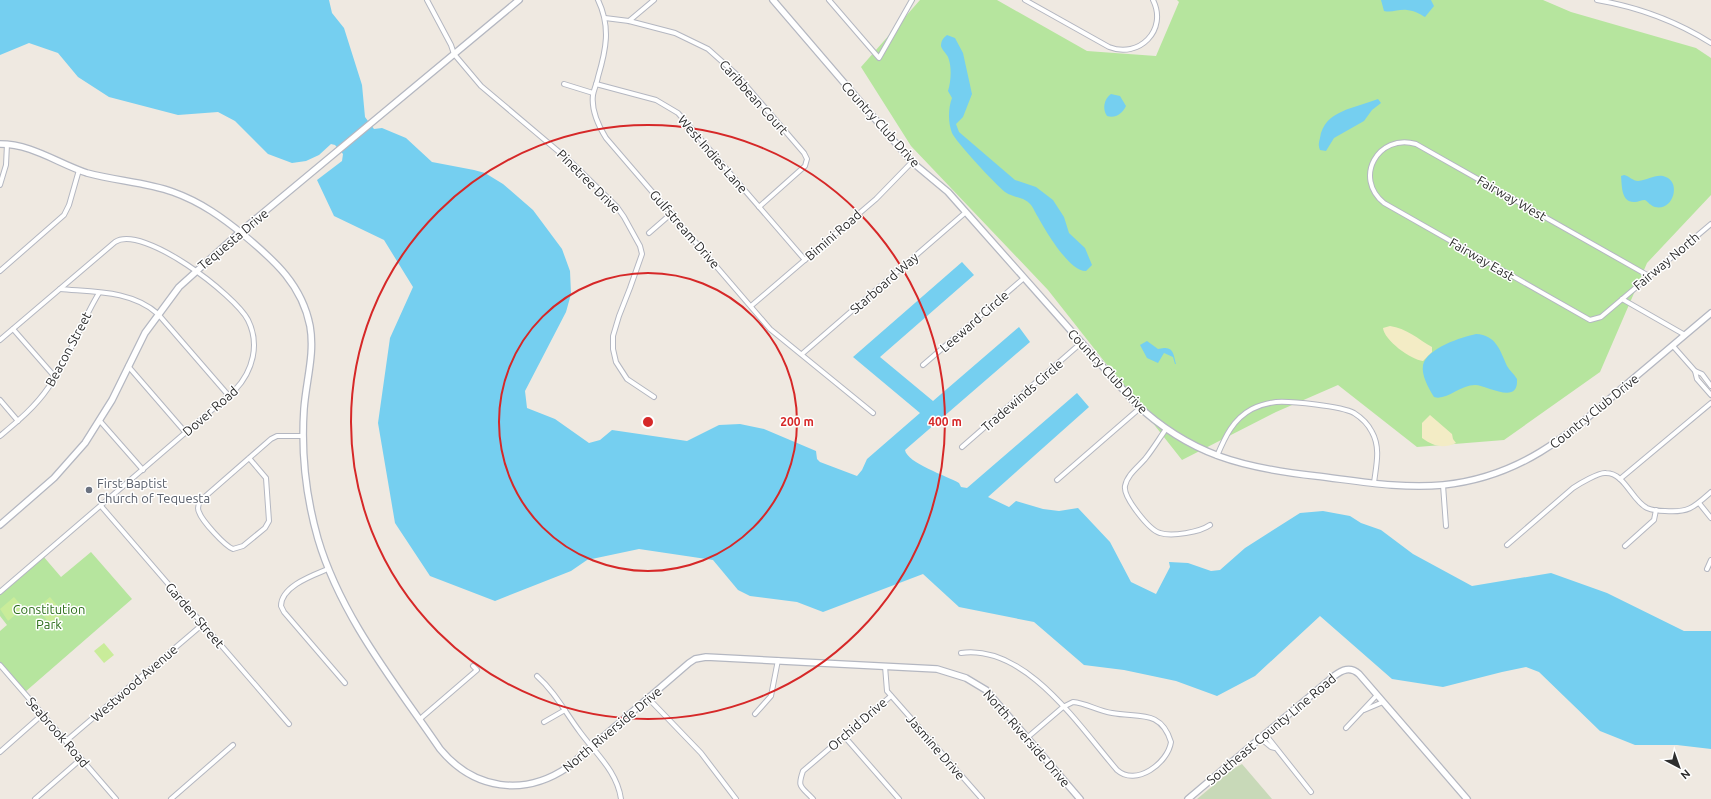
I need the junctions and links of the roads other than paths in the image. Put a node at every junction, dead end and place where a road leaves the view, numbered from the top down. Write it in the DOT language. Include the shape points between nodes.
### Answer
graph roads {
  1 [pos="427,0"];
  2 [pos="519,0"];
  3 [pos="598,0"];
  4 [pos="654,0"];
  5 [pos="773,0"];
  6 [pos="829,0"];
  7 [pos="912,0"];
  8 [pos="1025,0"];
  9 [pos="1153,0"];
  10 [pos="1597,0"];
  11 [pos="605,18"];
  12 [pos="629,21"];
  13 [pos="1711,43"];
  14 [pos="454,54"];
  15 [pos="564,84"];
  16 [pos="596,84"];
  17 [pos="593,93"];
  18 [pos="0,144"];
  19 [pos="8,144"];
  20 [pos="1375,158"];
  21 [pos="912,162"];
  22 [pos="79,170"];
  23 [pos="0,185"];
  24 [pos="759,207"];
  25 [pos="966,212"];
  26 [pos="672,213"];
  27 [pos="1711,224"];
  28 [pos="240,232"];
  29 [pos="649,233"];
  30 [pos="805,260"];
  31 [pos="0,271"];
  32 [pos="196,271"];
  33 [pos="1650,276"];
  34 [pos="1024,278"];
  35 [pos="60,289"];
  36 [pos="99,293"];
  37 [pos="1622,299"];
  38 [pos="751,306"];
  39 [pos="1711,313"];
  40 [pos="158,314"];
  41 [pos="13,329"];
  42 [pos="1685,335"];
  43 [pos="0,340"];
  44 [pos="1081,344"];
  45 [pos="1672,346"];
  46 [pos="802,354"];
  47 [pos="923,365"];
  48 [pos="128,366"];
  49 [pos="1695,371"];
  50 [pos="55,377"];
  51 [pos="1711,386"];
  52 [pos="1711,395"];
  53 [pos="228,396"];
  54 [pos="654,397"];
  55 [pos="0,400"];
  56 [pos="1711,403"];
  57 [pos="1140,408"];
  58 [pos="873,413"];
  59 [pos="18,421"];
  60 [pos="100,421"];
  61 [pos="1166,429"];
  62 [pos="186,433"];
  63 [pos="0,436"];
  64 [pos="303,436"];
  65 [pos="962,447"];
  66 [pos="1217,456"];
  67 [pos="249,458"];
  68 [pos="143,470"];
  69 [pos="1057,480"];
  70 [pos="1620,480"];
  71 [pos="1374,483"];
  72 [pos="1443,485"];
  73 [pos="1711,492"];
  74 [pos="1699,503"];
  75 [pos="101,506"];
  76 [pos="1656,510"];
  77 [pos="1711,518"];
  78 [pos="0,525"];
  79 [pos="1210,525"];
  80 [pos="1446,526"];
  81 [pos="1507,545"];
  82 [pos="1625,546"];
  83 [pos="1711,560"];
  84 [pos="1707,568"];
  85 [pos="328,569"];
  86 [pos="0,592"];
  87 [pos="203,624"];
  88 [pos="961,653"];
  89 [pos="778,660"];
  90 [pos="0,665"];
  91 [pos="473,666"];
  92 [pos="885,666"];
  93 [pos="537,676"];
  94 [pos="345,683"];
  95 [pos="1377,695"];
  96 [pos="891,696"];
  97 [pos="649,699"];
  98 [pos="1383,702"];
  99 [pos="1063,707"];
  100 [pos="565,710"];
  101 [pos="1364,710"];
  102 [pos="43,714"];
  103 [pos="755,714"];
  104 [pos="420,719"];
  105 [pos="544,722"];
  106 [pos="289,724"];
  107 [pos="1346,728"];
  108 [pos="844,736"];
  109 [pos="1263,736"];
  110 [pos="1028,737"];
  111 [pos="66,741"];
  112 [pos="233,745"];
  113 [pos="591,747"];
  114 [pos="0,752"];
  115 [pos="81,759"];
  116 [pos="1311,792"];
  117 [pos="35,799"];
  118 [pos="116,799"];
  119 [pos="171,799"];
  120 [pos="621,799"];
  121 [pos="736,799"];
  122 [pos="813,799"];
  123 [pos="899,799"];
  124 [pos="982,799"];
  125 [pos="1080,799"];
  126 [pos="1188,799"];
  127 [pos="1467,799"];
  1 -- 14 [label="street, Pinetree Drive" via="452,45"];
  2 -- 14 [label="street, Tequesta Drive"];
  3 -- 11 [label="street, Gulfstream Drive"];
  4 -- 12 [label="street"];
  5 -- 21 [label="street, Country Club Drive"];
  6 -- 7 [label="street" via="879,58"];
  8 -- 9 [label="street" via="1116,50 1141,46 1150,38 1155,28 1157,12"];
  10 -- 13 [label="street" via="1661,17"];
  11 -- 12 [label="street, Caribbean Court"];
  11 -- 16 [label="street, Gulfstream Drive" via="607,45"];
  12 -- 24 [label="street, Caribbean Court" via="688,38 716,55 736,74 804,153 807,159 803,169"];
  14 -- 28 [label="street, Tequesta Drive"];
  14 -- 54 [label="street, Pinetree Drive" via="481,86 571,162 624,217 642,254 613,336 613,349 619,369 628,379"];
  15 -- 17 [label="street"];
  16 -- 17 [label="street, Gulfstream Drive"];
  16 -- 24 [label="street, West Indies Lane" via="656,100 672,108"];
  17 -- 26 [label="street, Gulfstream Drive" via="595,115 606,138"];
  18 -- 19 [label="street, North Riverside Drive"];
  19 -- 22 [label="street, North Riverside Drive" via="36,151"];
  19 -- 23 [label="street" via="6,165"];
  20 -- 33 [label="street, Fairway West" via="1382,149 1392,144 1416,144"];
  20 -- 37 [label="street, Fairway East" via="1370,176 1374,191 1384,203 1408,217 1590,320 1601,317"];
  21 -- 25 [label="street, Country Club Drive" via="938,182"];
  21 -- 30 [label="street, Bimini Road" via="876,198"];
  22 -- 28 [label="street, North Riverside Drive" via="174,192 214,212"];
  22 -- 31 [label="street" via="64,215"];
  24 -- 30 [label="street, West Indies Lane"];
  25 -- 34 [label="street, Country Club Drive"];
  25 -- 46 [label="street, Starboard Way"];
  26 -- 29 [label="street"];
  26 -- 38 [label="street, Gulfstream Drive"];
  27 -- 33 [label="street, Fairway North"];
  28 -- 32 [label="street, Tequesta Drive"];
  28 -- 64 [label="street, North Riverside Drive" via="281,267 300,296 309,321 312,342"];
  30 -- 38 [label="street, Bimini Road"];
  32 -- 35 [label="street, Dover Road" via="162,250 140,242 121,239"];
  32 -- 40 [label="street, Tequesta Drive" via="179,287"];
  32 -- 53 [label="street, Dover Road" via="237,305 252,330 252,363 245,378"];
  33 -- 37 [label="street, Fairway North"];
  34 -- 44 [label="street, Country Club Drive"];
  34 -- 47 [label="street, Leeward Circle"];
  35 -- 36 [label="street"];
  35 -- 41 [label="street, Dover Road"];
  36 -- 40 [label="street" via="132,298"];
  36 -- 50 [label="street, Beacon Street"];
  37 -- 42 [label="street"];
  38 -- 46 [label="street, Gulfstream Drive" via="770,329"];
  39 -- 42 [label="street, Country Club Drive"];
  40 -- 48 [label="street, Tequesta Drive"];
  40 -- 53 [label="street"];
  41 -- 43 [label="street, Dover Road"];
  41 -- 50 [label="street"];
  42 -- 45 [label="street, Country Club Drive"];
  44 -- 57 [label="street, Country Club Drive"];
  44 -- 65 [label="street, Tradewinds Circle"];
  45 -- 49 [label="street"];
  45 -- 72 [label="street, Country Club Drive" via="1578,426 1539,454 1492,474"];
  46 -- 58 [label="street, Gulfstream Drive"];
  48 -- 60 [label="street, Tequesta Drive"];
  48 -- 62 [label="street"];
  49 -- 51 [label="street" via="1702,374"];
  49 -- 52 [label="street" via="1697,379"];
  50 -- 59 [label="street, Beacon Street" via="39,400"];
  53 -- 62 [label="street, Dover Road"];
  55 -- 59 [label="street"];
  56 -- 70 [label="street"];
  57 -- 61 [label="street, Country Club Drive"];
  57 -- 69 [label="street"];
  59 -- 63 [label="street, Beacon Street"];
  60 -- 68 [label="street"];
  60 -- 78 [label="street, Tequesta Drive" via="60,472"];
  61 -- 66 [label="street, Country Club Drive"];
  61 -- 79 [label="street" via="1128,478 1126,496 1153,529 1160,533 1198,531"];
  62 -- 68 [label="street, Dover Road"];
  64 -- 67 [label="street" via="274,437"];
  64 -- 85 [label="street, North Riverside Drive" via="308,497"];
  66 -- 71 [label="street, Country Club Drive" via="1266,470"];
  66 -- 71 [label="street" via="1233,424 1245,413 1260,405 1285,402 1342,409 1360,417 1373,434 1378,455"];
  67 -- 67 [label="street" via="266,478 269,521 265,528 243,546 233,549 226,546 201,516 198,508 200,500"];
  68 -- 75 [label="street, Dover Road"];
  70 -- 76 [label="street" via="1643,505"];
  70 -- 81 [label="street" via="1606,473 1583,481"];
  71 -- 72 [label="street, Country Club Drive" via="1403,486"];
  72 -- 80 [label="street"];
  73 -- 74 [label="street"];
  74 -- 76 [label="street" via="1683,512"];
  74 -- 77 [label="street"];
  75 -- 86 [label="street, Dover Road"];
  75 -- 87 [label="street, Garden Street"];
  76 -- 82 [label="street" via="1654,520"];
  83 -- 84 [label="street"];
  85 -- 94 [label="street" via="301,580 284,595 281,606"];
  85 -- 104 [label="street, North Riverside Drive" via="352,617"];
  87 -- 106 [label="street, Garden Street"];
  87 -- 111 [label="street, Westwood Avenue"];
  88 -- 99 [label="street" via="988,653 1008,660 1045,686"];
  89 -- 92 [label="street, North Riverside Drive"];
  89 -- 97 [label="street, North Riverside Drive" via="699,658 689,663"];
  89 -- 103 [label="street" via="771,696"];
  90 -- 102 [label="street, Seabrook Road"];
  91 -- 104 [label="street" via="477,670"];
  92 -- 96 [label="street, Orchid Drive" via="885,684"];
  92 -- 110 [label="street, North Riverside Drive" via="937,670 966,678 986,690"];
  93 -- 100 [label="street" via="552,691"];
  95 -- 98 [label="street, Southeast County Line Road"];
  95 -- 101 [label="street"];
  95 -- 109 [label="street, Southeast County Line Road" via="1356,671 1344,670"];
  96 -- 108 [label="street, Orchid Drive"];
  96 -- 124 [label="street, Jasmine Drive"];
  97 -- 113 [label="street, North Riverside Drive"];
  97 -- 121 [label="street" via="701,753"];
  98 -- 101 [label="street"];
  98 -- 127 [label="street, Southeast County Line Road"];
  99 -- 99 [label="street" via="1073,702 1113,713 1146,716 1165,729 1171,742 1169,750 1163,759 1145,774 1134,777 1123,775"];
  99 -- 110 [label="street"];
  100 -- 105 [label="street"];
  100 -- 113 [label="street"];
  101 -- 107 [label="street"];
  102 -- 111 [label="street, Seabrook Road"];
  102 -- 114 [label="street"];
  104 -- 113 [label="street, North Riverside Drive" via="440,749 456,765 471,775 496,784 523,785 545,780 568,766"];
  108 -- 122 [label="street, Orchid Drive" via="806,768 799,780"];
  108 -- 123 [label="street"];
  109 -- 116 [label="street"];
  109 -- 126 [label="street, Southeast County Line Road"];
  110 -- 125 [label="street, North Riverside Drive"];
  111 -- 115 [label="street, Seabrook Road"];
  112 -- 119 [label="street"];
  113 -- 120 [label="street" via="612,773"];
  115 -- 117 [label="street"];
  115 -- 118 [label="street, Seabrook Road"];
}
